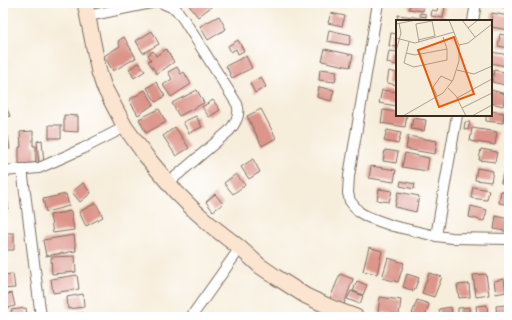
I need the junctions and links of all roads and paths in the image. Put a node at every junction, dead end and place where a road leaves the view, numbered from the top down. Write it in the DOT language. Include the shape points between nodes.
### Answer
graph roads {
  1 [pos="151,3"];
  2 [pos="162,3"];
  3 [pos="378,3"];
  4 [pos="476,3"];
  5 [pos="86,10"];
  6 [pos="473,20"];
  7 [pos="456,116"];
  8 [pos="125,127"];
  9 [pos="22,169"];
  10 [pos="3,171"];
  11 [pos="168,183"];
  12 [pos="436,236"];
  13 [pos="509,239"];
  14 [pos="240,248"];
  15 [pos="41,317"];
  16 [pos="191,317"];
  17 [pos="356,317"];
  1 -- 5 [label="street"];
  2 -- 11 [label="street" via="176,9 184,20 239,109 235,124 229,131"];
  3 -- 12 [label="street" via="348,193 359,212 368,217"];
  4 -- 6 [label="street"];
  5 -- 8 [label="street" via="99,72"];
  7 -- 12 [label="street"];
  8 -- 9 [label="street" via="39,168"];
  8 -- 11 [label="street"];
  9 -- 10 [label="street"];
  9 -- 15 [label="street"];
  11 -- 14 [label="street" via="194,211"];
  12 -- 13 [label="street"];
  14 -- 16 [label="street"];
  14 -- 17 [label="street" via="260,266 306,296"];
}
